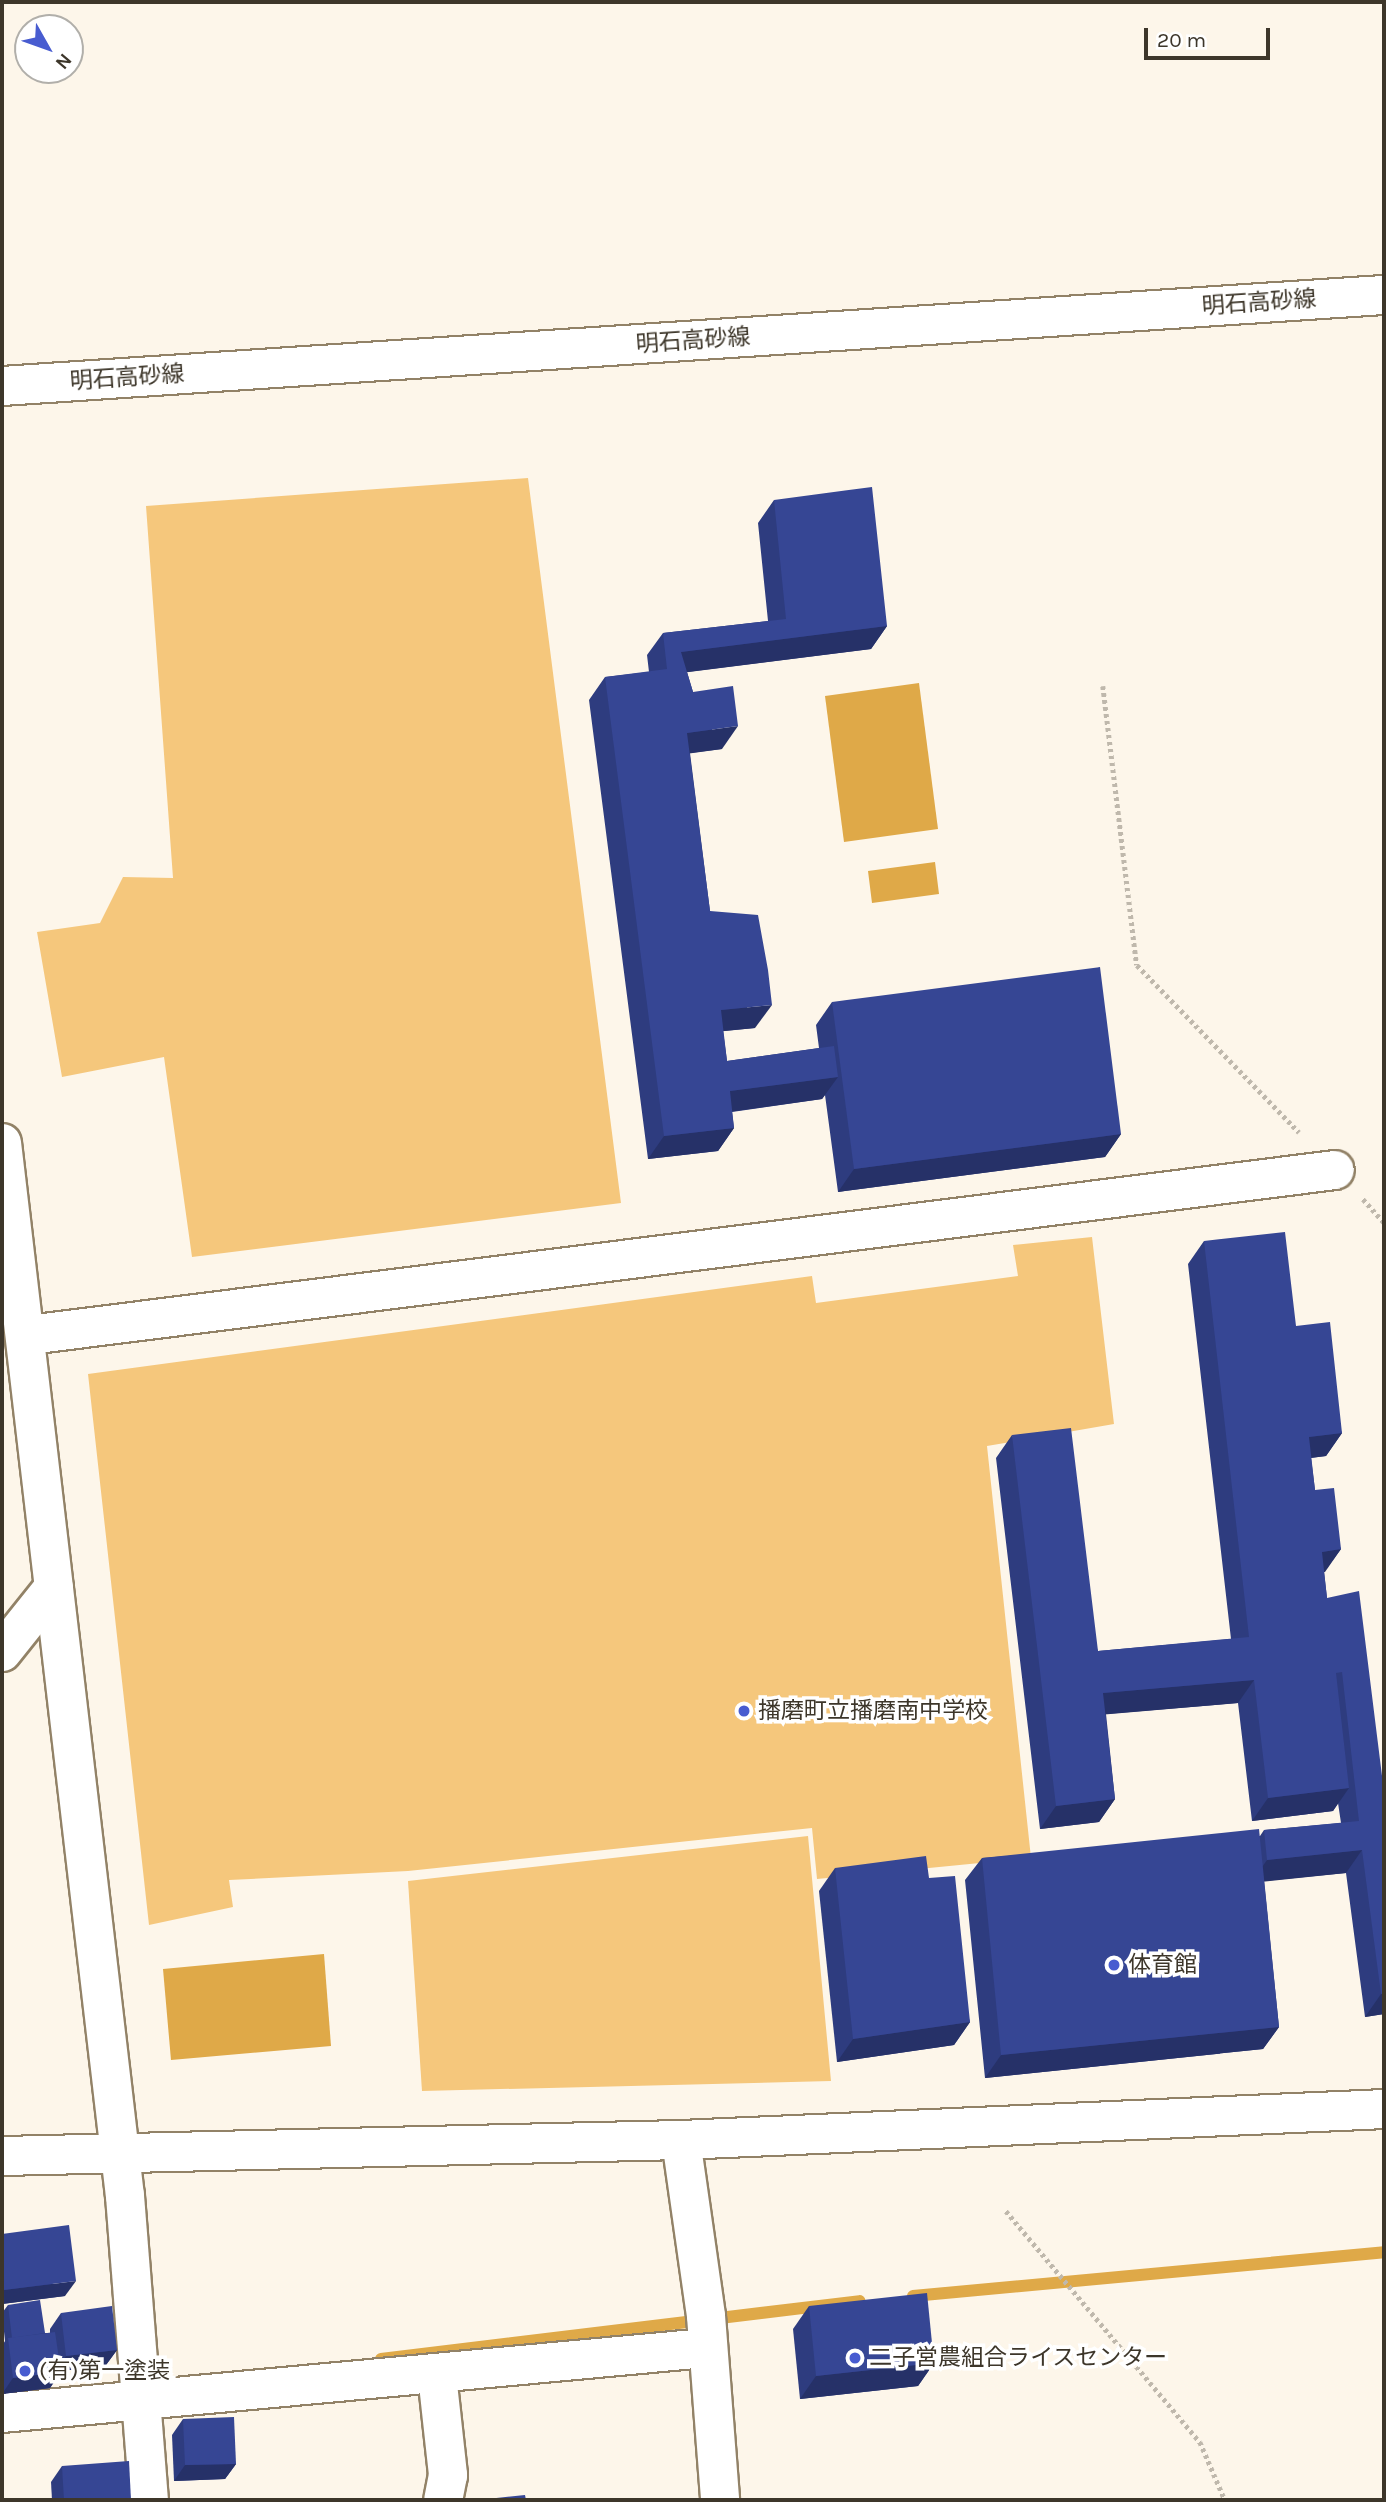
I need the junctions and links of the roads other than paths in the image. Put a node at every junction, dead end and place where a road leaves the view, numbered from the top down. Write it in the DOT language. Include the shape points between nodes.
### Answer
graph roads {
  1 [pos="1384,295"];
  2 [pos="2,386"];
  3 [pos="2,1143"];
  4 [pos="1335,1170"];
  5 [pos="29,1335"];
  6 [pos="54,1587"];
  7 [pos="2,1651"];
  8 [pos="1384,2109"];
  9 [pos="681,2140"];
  10 [pos="116,2150"];
  11 [pos="2,2156"];
  12 [pos="705,2348"];
  13 [pos="437,2375"];
  14 [pos="138,2402"];
  15 [pos="2,2413"];
  16 [pos="149,2500"];
  17 [pos="443,2500"];
  18 [pos="720,2500"];
  1 -- 2 [label="street, 明石高砂線"];
  3 -- 5 [label="street"];
  4 -- 5 [label="street"];
  5 -- 6 [label="street"];
  6 -- 7 [label="street"];
  6 -- 10 [label="street"];
  8 -- 9 [label="street"];
  9 -- 10 [label="street"];
  9 -- 12 [label="street"];
  10 -- 11 [label="street"];
  10 -- 14 [label="street"];
  12 -- 13 [label="street"];
  12 -- 18 [label="street"];
  13 -- 14 [label="street"];
  13 -- 17 [label="street" via="449,2475"];
  14 -- 15 [label="street"];
  14 -- 16 [label="street"];
}
